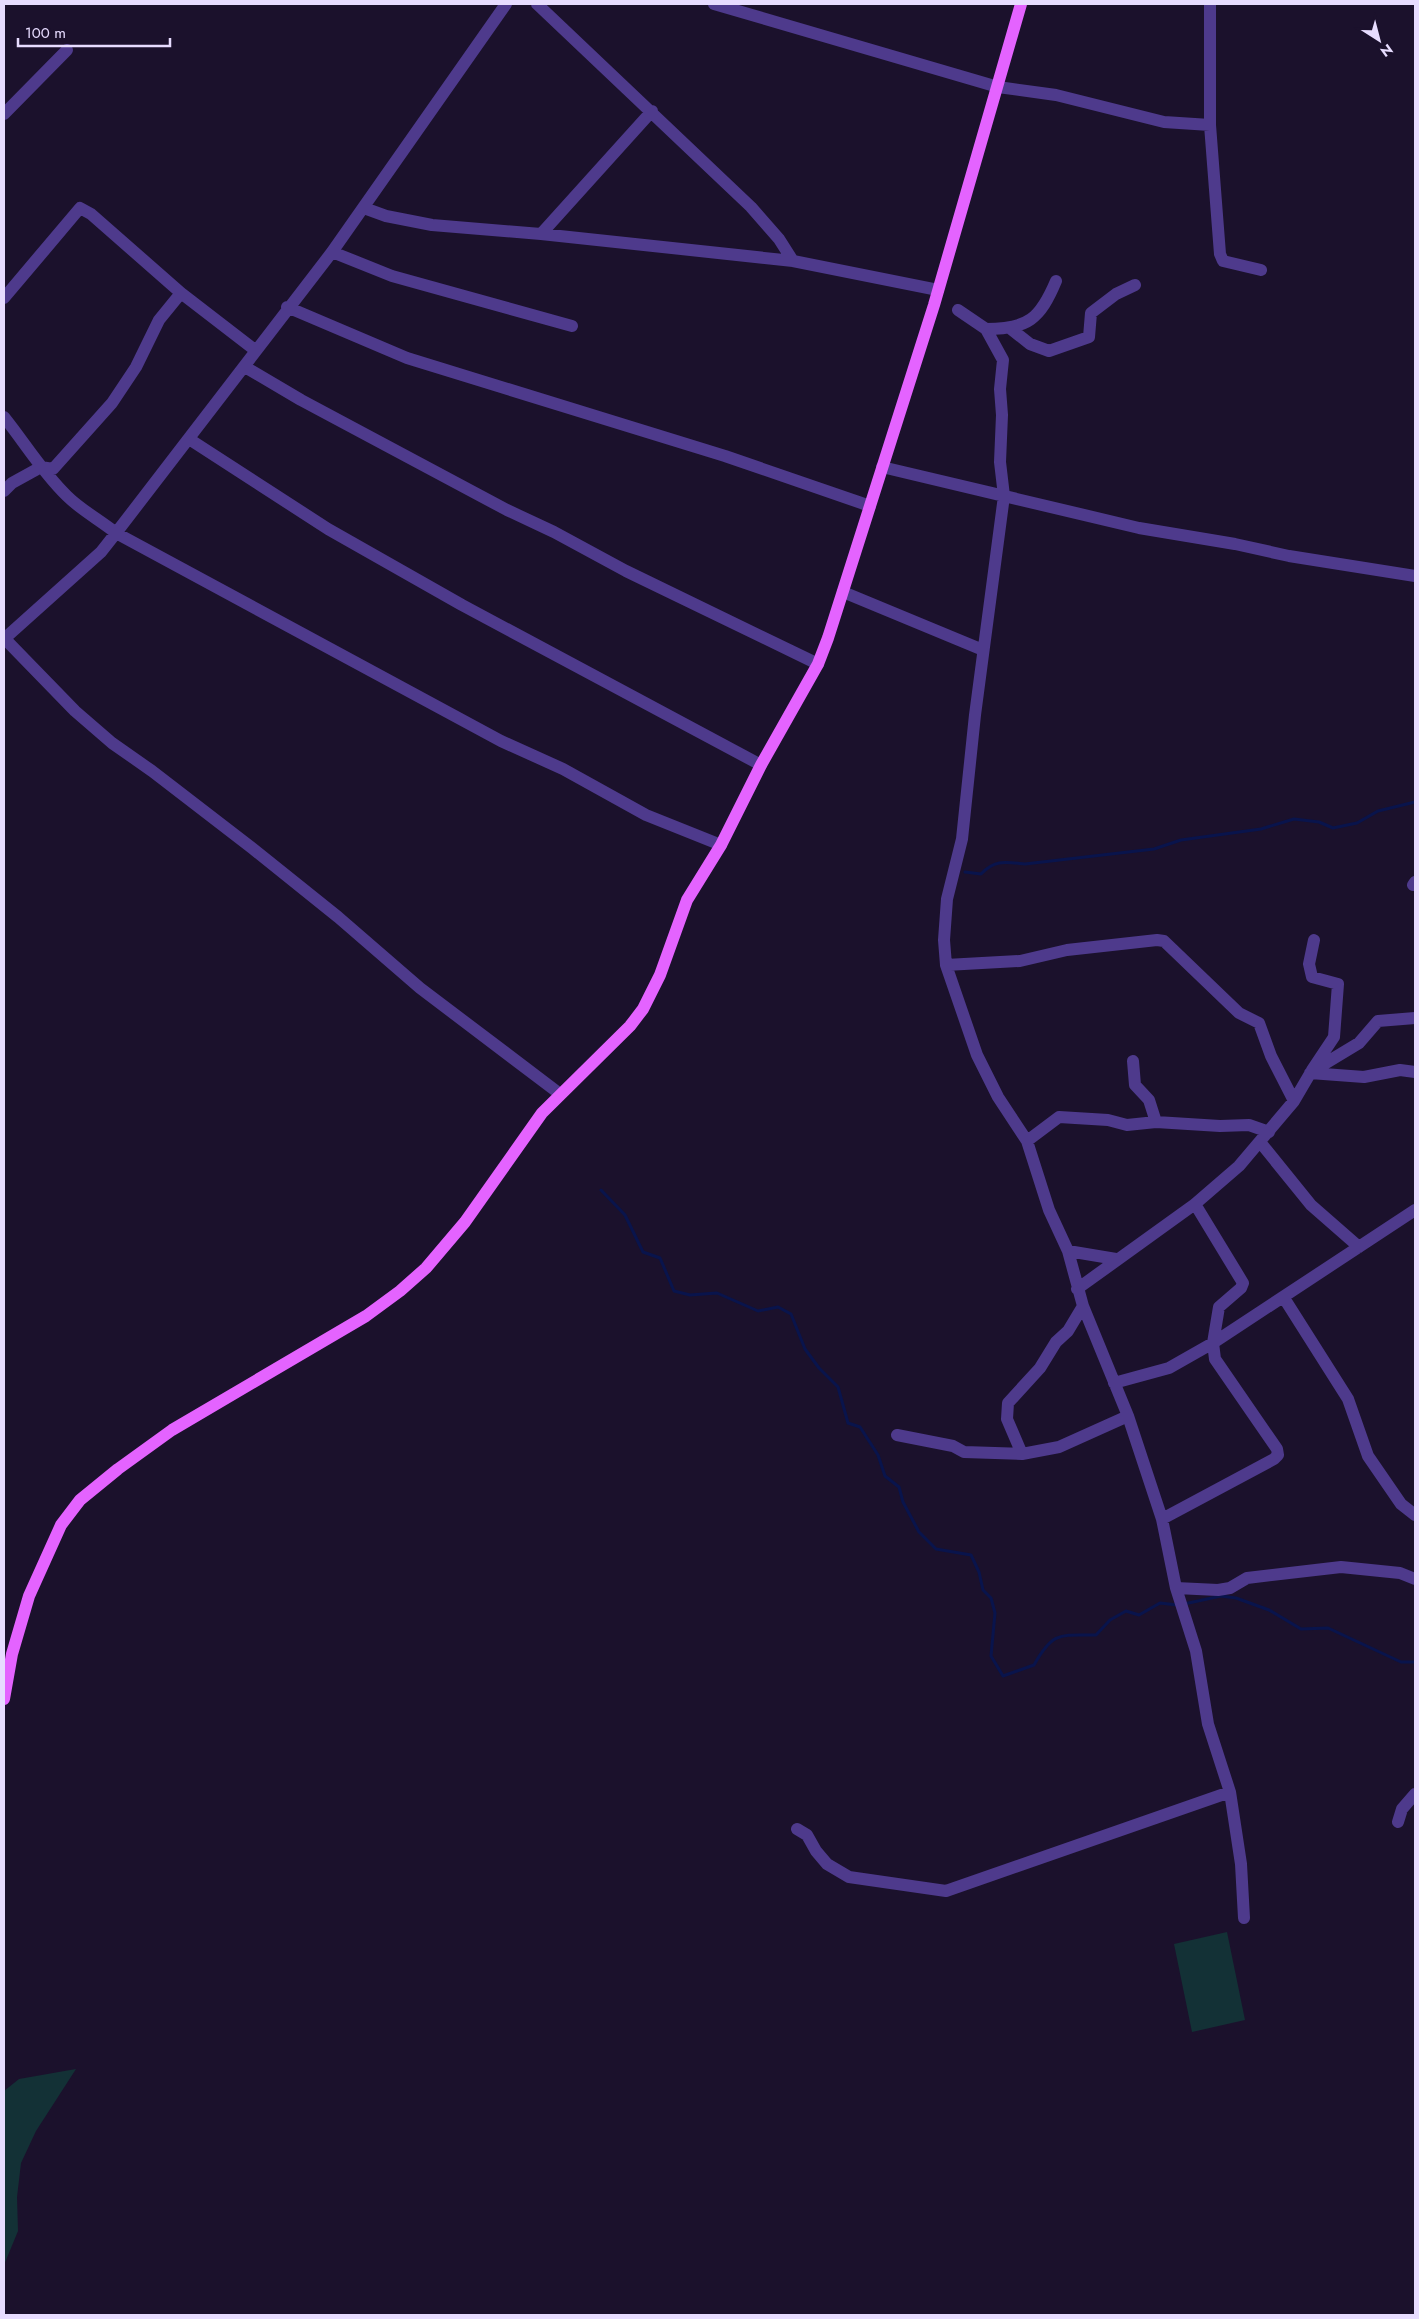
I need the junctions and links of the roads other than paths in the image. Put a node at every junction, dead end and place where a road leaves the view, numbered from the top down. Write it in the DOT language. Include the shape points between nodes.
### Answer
graph roads {
  1 [pos="506,4"];
  2 [pos="537,4"];
  3 [pos="714,4"];
  4 [pos="1021,4"];
  5 [pos="1210,4"];
  6 [pos="68,50"];
  7 [pos="998,87"];
  8 [pos="652,111"];
  9 [pos="4,114"];
  10 [pos="1210,126"];
  11 [pos="364,208"];
  12 [pos="542,234"];
  13 [pos="332,252"];
  14 [pos="793,261"];
  15 [pos="1261,270"];
  16 [pos="1056,281"];
  17 [pos="1135,285"];
  18 [pos="938,290"];
  19 [pos="181,293"];
  20 [pos="4,298"];
  21 [pos="287,307"];
  22 [pos="958,310"];
  23 [pos="572,326"];
  24 [pos="1011,329"];
  25 [pos="986,330"];
  26 [pos="255,350"];
  27 [pos="245,367"];
  28 [pos="4,417"];
  29 [pos="189,439"];
  30 [pos="882,466"];
  31 [pos="40,467"];
  32 [pos="4,491"];
  33 [pos="1004,496"];
  34 [pos="870,506"];
  35 [pos="116,533"];
  36 [pos="1415,576"];
  37 [pos="843,592"];
  38 [pos="4,639"];
  39 [pos="983,650"];
  40 [pos="818,664"];
  41 [pos="761,765"];
  42 [pos="721,845"];
  43 [pos="1314,940"];
  44 [pos="946,965"];
  45 [pos="1415,1018"];
  46 [pos="1133,1061"];
  47 [pos="1415,1072"];
  48 [pos="1310,1073"];
  49 [pos="560,1094"];
  50 [pos="1294,1101"];
  51 [pos="1156,1122"];
  52 [pos="1269,1132"];
  53 [pos="1026,1141"];
  54 [pos="1260,1142"];
  55 [pos="1195,1204"];
  56 [pos="1415,1210"];
  57 [pos="1359,1247"];
  58 [pos="1068,1251"];
  59 [pos="1116,1259"];
  60 [pos="1077,1289"];
  61 [pos="1284,1298"];
  62 [pos="1083,1306"];
  63 [pos="1212,1343"];
  64 [pos="1114,1383"];
  65 [pos="1128,1416"];
  66 [pos="897,1435"];
  67 [pos="1022,1454"];
  68 [pos="1415,1515"];
  69 [pos="1162,1519"];
  70 [pos="1415,1579"];
  71 [pos="1176,1588"];
  72 [pos="4,1699"];
  73 [pos="1230,1792"];
  74 [pos="1415,1794"];
  75 [pos="1398,1822"];
  76 [pos="797,1830"];
  77 [pos="1244,1918"];
  1 -- 11 [label="street"];
  2 -- 8 [label="street"];
  3 -- 7 [label="street"];
  4 -- 7 [label="main road"];
  5 -- 10 [label="street"];
  6 -- 9 [label="street"];
  7 -- 10 [label="street" via="1056,95 1164,122"];
  7 -- 18 [label="main road"];
  8 -- 12 [label="street"];
  8 -- 14 [label="street" via="752,207"];
  10 -- 15 [label="street" via="1220,258"];
  11 -- 12 [label="street" via="432,225"];
  11 -- 13 [label="street"];
  12 -- 14 [label="street"];
  13 -- 21 [label="street"];
  13 -- 23 [label="street" via="392,276"];
  14 -- 18 [label="street"];
  16 -- 24 [label="street" via="1038,315"];
  17 -- 24 [label="street" via="1116,294 1092,313 1089,337 1048,352 1030,344"];
  18 -- 30 [label="main road"];
  19 -- 20 [label="street" via="80,208"];
  19 -- 26 [label="street"];
  19 -- 31 [label="street" via="159,320 136,366 112,402 53,470"];
  21 -- 26 [label="street"];
  21 -- 34 [label="street" via="407,358 725,456"];
  22 -- 25 [label="street"];
  24 -- 25 [label="street"];
  25 -- 33 [label="street" via="1003,360 1000,462"];
  26 -- 27 [label="street"];
  27 -- 29 [label="street"];
  27 -- 40 [label="street" via="507,510"];
  28 -- 31 [label="street"];
  29 -- 35 [label="street"];
  29 -- 41 [label="street" via="353,543"];
  30 -- 33 [label="street"];
  30 -- 34 [label="main road"];
  31 -- 32 [label="street"];
  31 -- 35 [label="street" via="69,498"];
  33 -- 36 [label="street" via="1139,528"];
  33 -- 39 [label="street"];
  34 -- 37 [label="main road"];
  35 -- 38 [label="street" via="101,552"];
  35 -- 42 [label="street" via="501,741 563,769 646,815"];
  37 -- 39 [label="street"];
  37 -- 40 [label="main road"];
  38 -- 49 [label="street" via="74,711 112,743 252,848 420,988"];
  39 -- 44 [label="street" via="962,839 948,899 944,940"];
  40 -- 41 [label="main road"];
  41 -- 42 [label="main road"];
  42 -- 49 [label="main road" via="687,900 660,975 643,1009 630,1026"];
  43 -- 48 [label="street" via="1309,964 1312,977 1338,984 1338,997 1334,1037"];
  44 -- 50 [label="street" via="1020,961 1067,950 1164,941 1239,1013 1259,1023 1271,1056"];
  44 -- 53 [label="street" via="977,1055 998,1097"];
  45 -- 48 [label="street" via="1378,1021 1359,1043"];
  46 -- 51 [label="street" via="1135,1085 1149,1100"];
  47 -- 48 [label="street" via="1400,1070 1364,1077"];
  48 -- 50 [label="street"];
  49 -- 72 [label="main road" via="542,1113 465,1222 426,1268 400,1291 366,1316 172,1430 95,1486 74,1507 61,1524 29,1596 12,1654"];
  50 -- 52 [label="street"];
  51 -- 52 [label="street" via="1249,1125"];
  51 -- 53 [label="street" via="1126,1125 1108,1120 1059,1118"];
  52 -- 54 [label="street"];
  53 -- 58 [label="street" via="1049,1210"];
  54 -- 55 [label="street" via="1239,1166"];
  54 -- 57 [label="street" via="1311,1205"];
  55 -- 59 [label="street"];
  55 -- 63 [label="street" via="1243,1283 1219,1306"];
  56 -- 57 [label="street"];
  57 -- 61 [label="street"];
  58 -- 59 [label="street"];
  58 -- 60 [label="street"];
  59 -- 60 [label="street"];
  60 -- 62 [label="street"];
  61 -- 63 [label="street"];
  61 -- 68 [label="street" via="1348,1399 1368,1456 1401,1504"];
  62 -- 64 [label="street"];
  62 -- 67 [label="street" via="1040,1368 1008,1403 1007,1419"];
  63 -- 64 [label="street" via="1169,1368"];
  63 -- 69 [label="street" via="1215,1359 1222,1371 1278,1455"];
  64 -- 65 [label="street"];
  65 -- 67 [label="street" via="1059,1446"];
  65 -- 69 [label="street"];
  66 -- 67 [label="street" via="953,1446 964,1452"];
  69 -- 71 [label="street"];
  70 -- 71 [label="street" via="1400,1573 1341,1567 1247,1578 1230,1588 1218,1590"];
  71 -- 73 [label="street" via="1196,1651 1208,1724"];
  73 -- 76 [label="street" via="946,1891 849,1877 828,1864 807,1835"];
  73 -- 77 [label="street" via="1241,1864"];
  74 -- 75 [label="street" via="1402,1809"];
}
